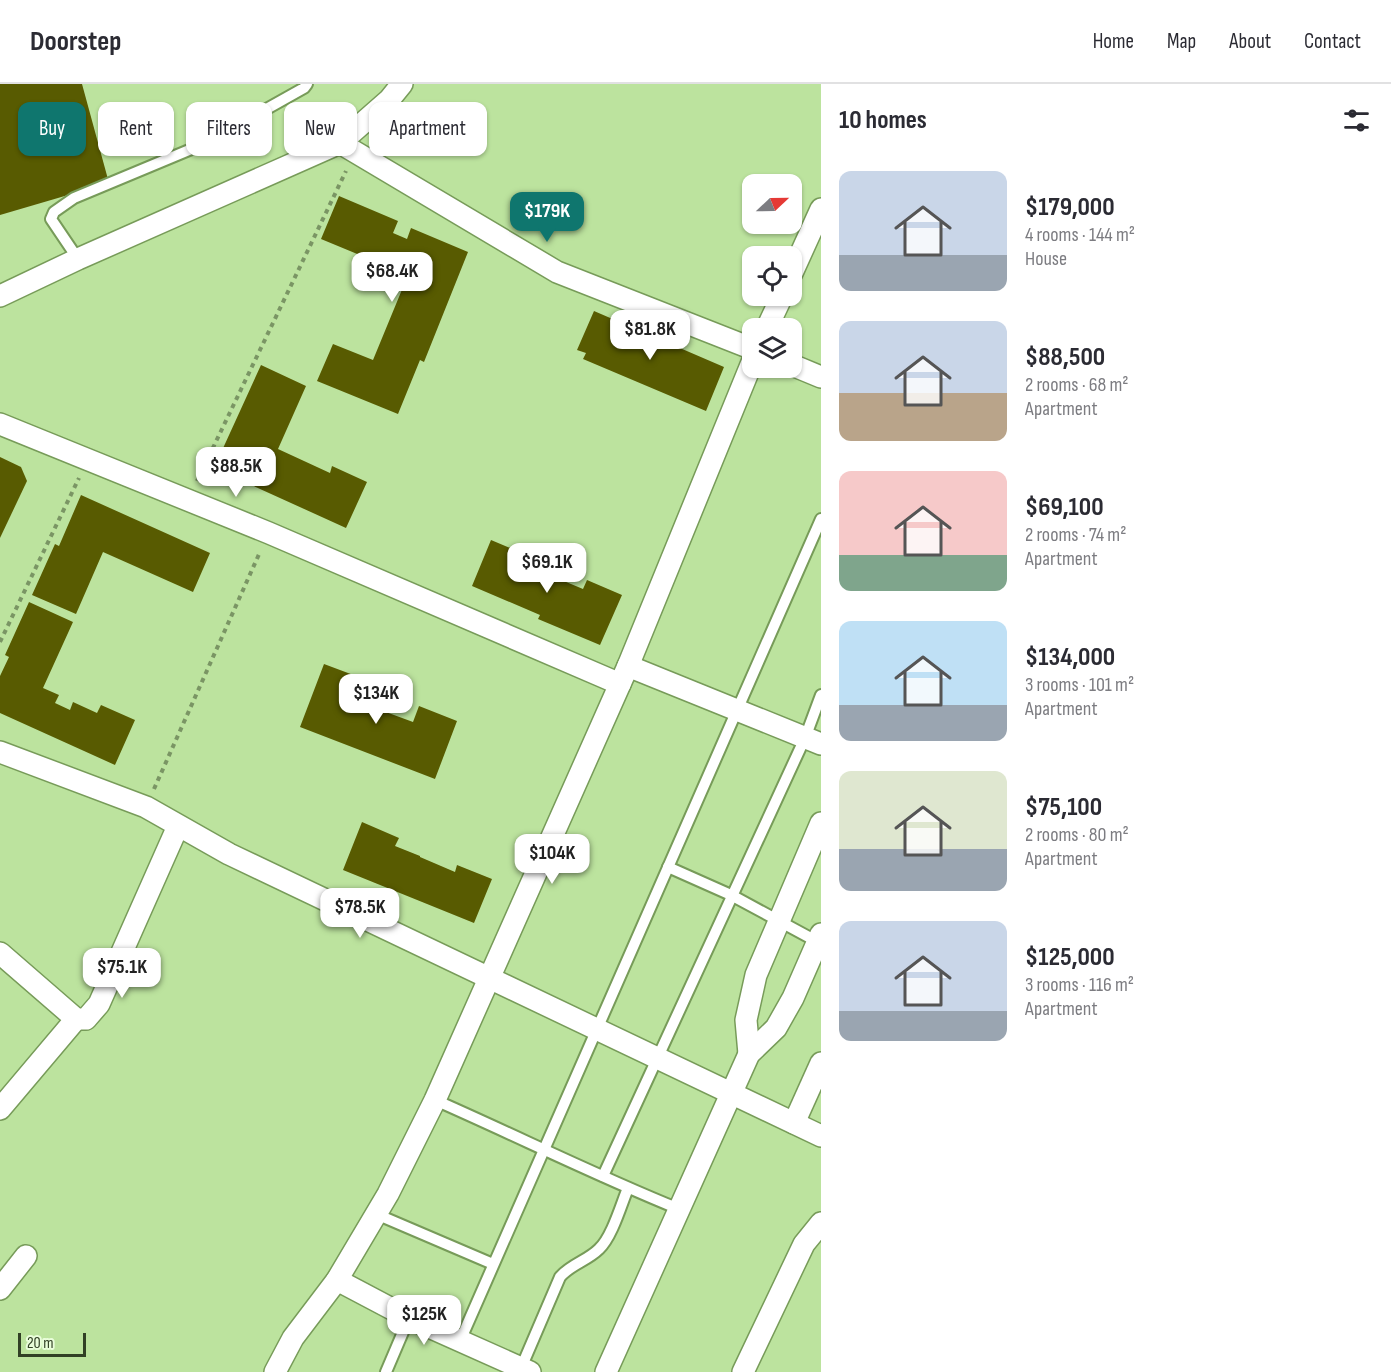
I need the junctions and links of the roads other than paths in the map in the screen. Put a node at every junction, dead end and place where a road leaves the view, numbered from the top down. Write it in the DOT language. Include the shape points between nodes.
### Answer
graph roads {
  1 [pos="307,84"];
  2 [pos="402,84"];
  3 [pos="357,137"];
  4 [pos="357,152"];
  5 [pos="326,156"];
  6 [pos="821,210"];
  7 [pos="802,251"];
  8 [pos="78,260"];
  9 [pos="0,296"];
  10 [pos="742,345"];
  11 [pos="802,369"];
  12 [pos="821,377"];
  13 [pos="746,378"];
  14 [pos="0,424"];
  15 [pos="821,519"];
  16 [pos="624,675"];
  17 [pos="821,695"];
  18 [pos="738,711"];
  19 [pos="813,741"];
  20 [pos="1,753"];
  21 [pos="821,823"];
  22 [pos="178,826"];
  23 [pos="668,867"];
  24 [pos="731,895"];
  25 [pos="779,920"];
  26 [pos="820,939"];
  27 [pos="0,953"];
  28 [pos="489,980"];
  29 [pos="76,1019"];
  30 [pos="595,1029"];
  31 [pos="749,1054"];
  32 [pos="657,1057"];
  33 [pos="821,1063"];
  34 [pos="732,1092"];
  35 [pos="435,1100"];
  36 [pos="0,1109"];
  37 [pos="794,1123"];
  38 [pos="821,1136"];
  39 [pos="544,1148"];
  40 [pos="603,1176"];
  41 [pos="628,1188"];
  42 [pos="679,1209"];
  43 [pos="376,1214"];
  44 [pos="821,1223"];
  45 [pos="26,1256"];
  46 [pos="493,1264"];
  47 [pos="337,1280"];
  48 [pos="0,1289"];
  49 [pos="409,1318"];
  50 [pos="460,1341"];
  51 [pos="515,1368"];
  52 [pos="275,1372"];
  53 [pos="386,1372"];
  54 [pos="606,1372"];
  55 [pos="743,1372"];
  1 -- 8 [label="lane" via="206,143 74,198 54,212 51,219"];
  2 -- 3 [label="street"];
  4 -- 10 [label="street" via="557,272"];
  5 -- 8 [label="street"];
  6 -- 7 [label="street"];
  8 -- 9 [label="street"];
  11 -- 12 [label="street"];
  13 -- 16 [label="street"];
  14 -- 16 [label="street"];
  15 -- 18 [label="lane"];
  16 -- 18 [label="street"];
  16 -- 28 [label="street"];
  17 -- 19 [label="lane"];
  18 -- 19 [label="street"];
  18 -- 23 [label="lane"];
  19 -- 24 [label="lane"];
  20 -- 22 [label="street" via="146,807"];
  21 -- 25 [label="street"];
  22 -- 28 [label="street"];
  22 -- 29 [label="street" via="99,1004 86,1019"];
  23 -- 24 [label="lane"];
  23 -- 30 [label="lane"];
  24 -- 25 [label="lane"];
  24 -- 32 [label="lane"];
  25 -- 26 [label="lane"];
  25 -- 31 [label="street" via="756,975 746,1020"];
  26 -- 31 [label="street" via="776,1028"];
  27 -- 29 [label="street"];
  28 -- 30 [label="street"];
  28 -- 35 [label="street"];
  29 -- 36 [label="street"];
  30 -- 32 [label="street"];
  30 -- 39 [label="lane"];
  31 -- 34 [label="street"];
  32 -- 34 [label="street"];
  32 -- 40 [label="lane"];
  33 -- 37 [label="street"];
  34 -- 37 [label="street"];
  34 -- 42 [label="street"];
  35 -- 39 [label="lane"];
  35 -- 43 [label="street"];
  37 -- 38 [label="street"];
  39 -- 40 [label="lane"];
  39 -- 46 [label="lane"];
  40 -- 41 [label="lane"];
  41 -- 42 [label="lane"];
  41 -- 51 [label="lane" via="604,1243 568,1267 560,1277"];
  42 -- 54 [label="street"];
  43 -- 46 [label="lane"];
  43 -- 47 [label="street"];
  44 -- 55 [label="street" via="804,1244"];
  45 -- 48 [label="street"];
  46 -- 50 [label="lane"];
  47 -- 49 [label="street"];
  47 -- 52 [label="street" via="293,1338"];
  49 -- 50 [label="street"];
  49 -- 53 [label="lane"];
  50 -- 51 [label="street"];
}
